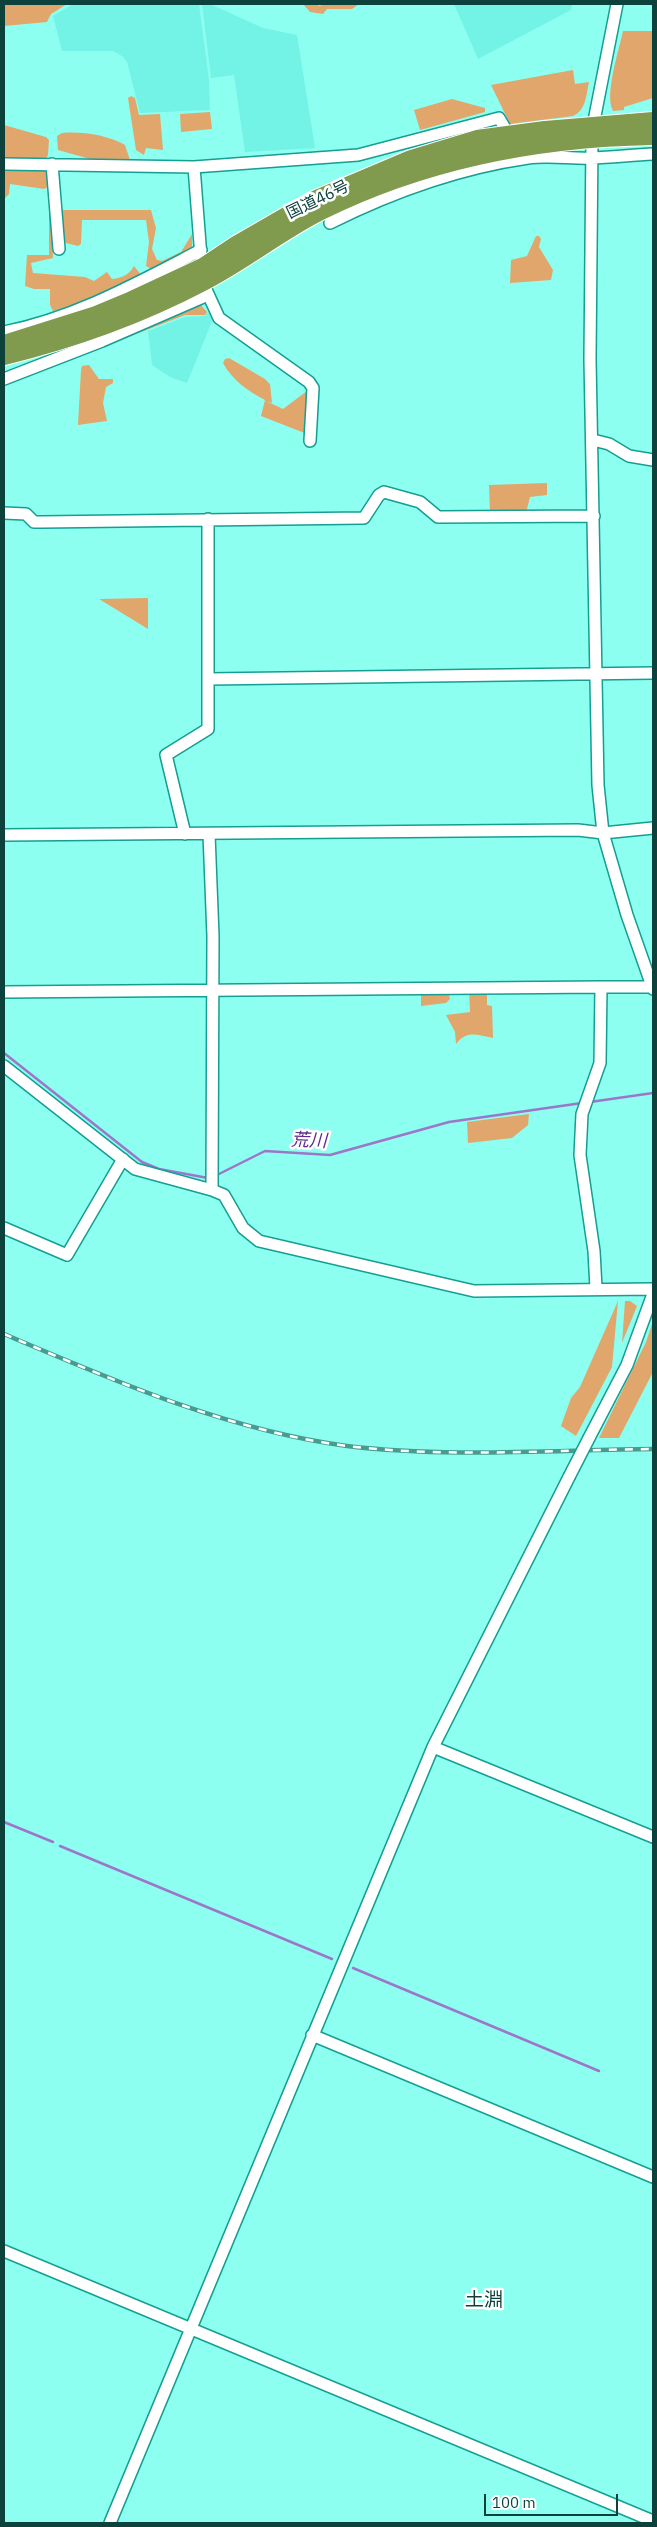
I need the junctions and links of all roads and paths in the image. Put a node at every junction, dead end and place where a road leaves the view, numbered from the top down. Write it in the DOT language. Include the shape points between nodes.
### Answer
graph roads {
  1 [pos="617,4"];
  2 [pos="653,121"];
  3 [pos="593,133"];
  4 [pos="509,135"];
  5 [pos="653,136"];
  6 [pos="653,154"];
  7 [pos="592,158"];
  8 [pos="4,164"];
  9 [pos="52,164"];
  10 [pos="194,167"];
  11 [pos="330,223"];
  12 [pos="59,249"];
  13 [pos="204,274"];
  14 [pos="4,332"];
  15 [pos="70,338"];
  16 [pos="4,344"];
  17 [pos="4,356"];
  18 [pos="4,365"];
  19 [pos="4,379"];
  20 [pos="593,440"];
  21 [pos="310,441"];
  22 [pos="653,460"];
  23 [pos="4,513"];
  24 [pos="594,516"];
  25 [pos="208,519"];
  26 [pos="653,673"];
  27 [pos="596,674"];
  28 [pos="209,679"];
  29 [pos="653,828"];
  30 [pos="603,833"];
  31 [pos="184,834"];
  32 [pos="209,834"];
  33 [pos="4,835"];
  34 [pos="601,987"];
  35 [pos="653,988"];
  36 [pos="213,991"];
  37 [pos="4,992"];
  38 [pos="4,1066"];
  39 [pos="123,1159"];
  40 [pos="213,1182"];
  41 [pos="4,1228"];
  42 [pos="596,1288"];
  43 [pos="653,1294"];
  44 [pos="433,1746"];
  45 [pos="653,1837"];
  46 [pos="312,2035"];
  47 [pos="653,2177"];
  48 [pos="4,2251"];
  49 [pos="191,2328"];
  50 [pos="653,2521"];
  51 [pos="110,2523"];
  1 -- 3 [label="street"];
  2 -- 3 [label="highway, 国道46号"];
  3 -- 4 [label="highway, 国道46号"];
  3 -- 5 [label="highway, 国道46号"];
  3 -- 7 [label="street"];
  3 -- 13 [label="highway, 国道46号" via="487,154 414,173 320,211"];
  4 -- 10 [label="street" via="500,118 358,155"];
  4 -- 13 [label="highway, 国道46号" via="477,140 411,159 314,200 270,225"];
  6 -- 7 [label="street"];
  7 -- 11 [label="street" via="528,158 466,171 438,178"];
  7 -- 20 [label="street" via="590,359"];
  8 -- 9 [label="street"];
  9 -- 10 [label="street"];
  9 -- 12 [label="street"];
  10 -- 13 [label="street"];
  13 -- 14 [label="street" via="113,295 60,317"];
  13 -- 15 [label="highway, 国道46号" via="137,314"];
  13 -- 16 [label="highway, 国道46号" via="96,315"];
  13 -- 19 [label="street" via="102,341"];
  13 -- 21 [label="street" via="219,318 309,382 312,388"];
  15 -- 17 [label="highway, 国道46号"];
  15 -- 18 [label="highway"];
  20 -- 22 [label="street" via="609,444 629,456"];
  20 -- 24 [label="street"];
  23 -- 25 [label="street" via="26,514 34,522"];
  24 -- 25 [label="street" via="438,517 420,502 384,492 364,518"];
  24 -- 27 [label="street"];
  25 -- 28 [label="street"];
  26 -- 27 [label="street"];
  27 -- 28 [label="street"];
  27 -- 30 [label="street" via="598,785"];
  28 -- 31 [label="street" via="208,729 166,755"];
  29 -- 30 [label="street"];
  30 -- 32 [label="street" via="578,830"];
  30 -- 35 [label="street"];
  31 -- 32 [label="street"];
  31 -- 33 [label="street"];
  32 -- 36 [label="street"];
  34 -- 35 [label="street"];
  34 -- 36 [label="street"];
  34 -- 42 [label="street" via="600,1063 584,1105 580,1155"];
  36 -- 37 [label="street"];
  36 -- 40 [label="street"];
  38 -- 39 [label="street"];
  39 -- 40 [label="street" via="135,1169"];
  39 -- 41 [label="street" via="67,1255"];
  40 -- 42 [label="street" via="250,1236 267,1243 474,1290"];
  42 -- 43 [label="street"];
  43 -- 44 [label="street, bridge" via="627,1365"];
  44 -- 45 [label="street"];
  44 -- 46 [label="street"];
  46 -- 47 [label="street"];
  46 -- 49 [label="street"];
  48 -- 49 [label="street"];
  49 -- 50 [label="street"];
  49 -- 51 [label="street"];
}
